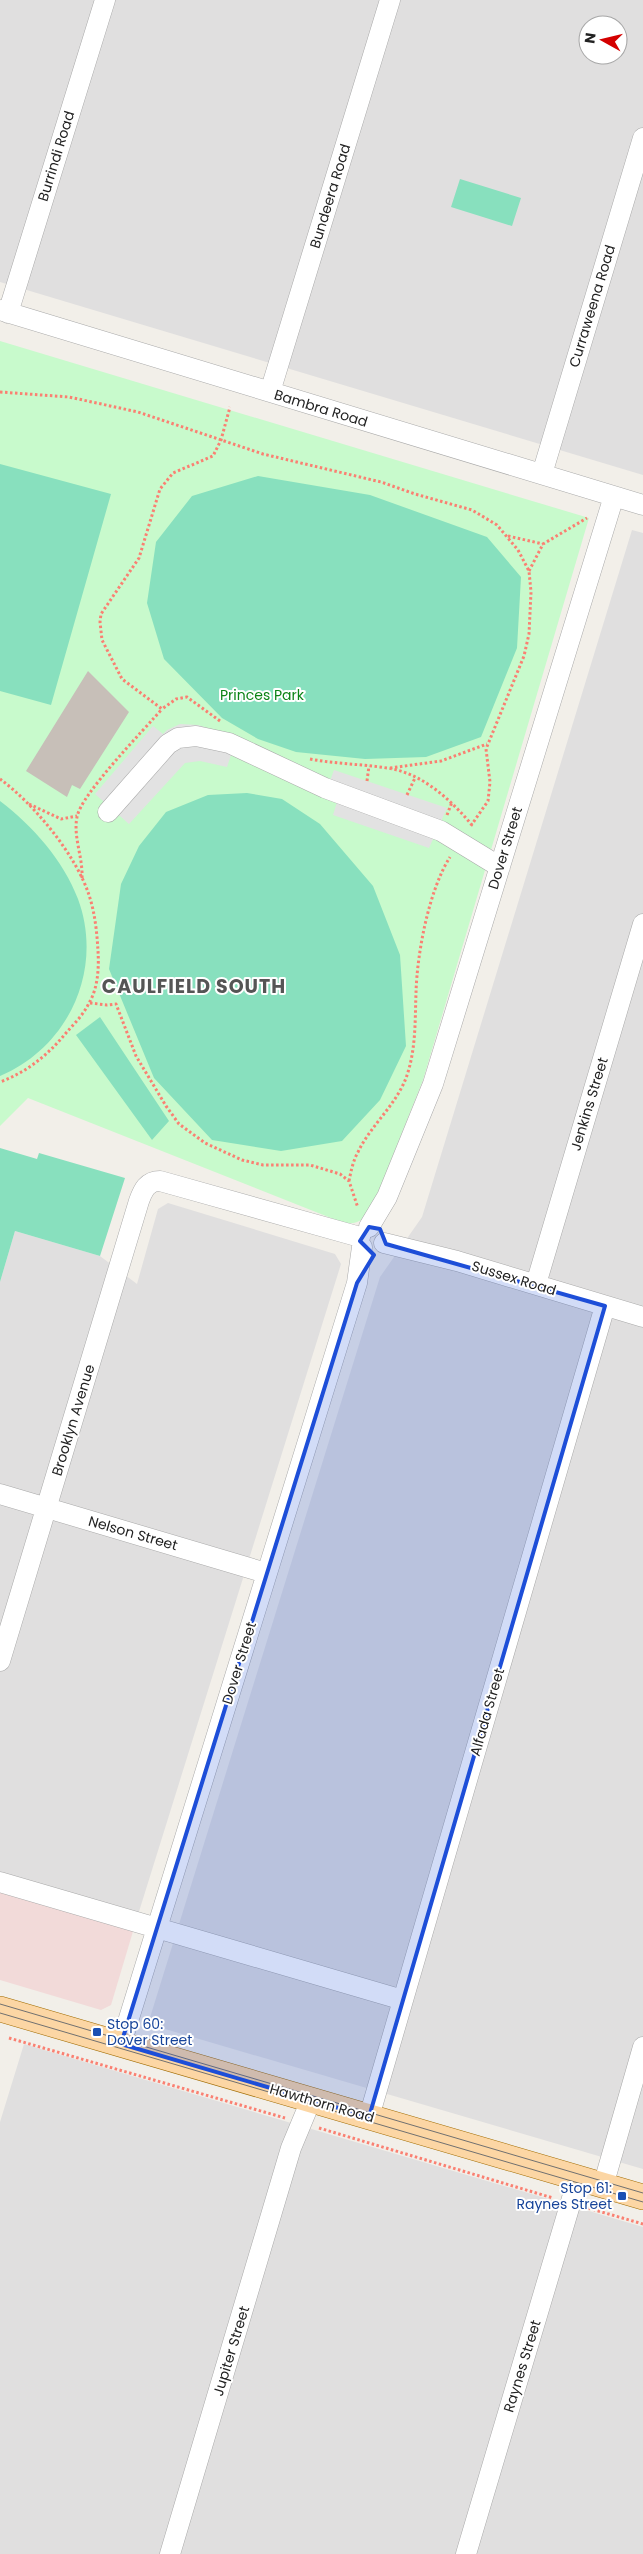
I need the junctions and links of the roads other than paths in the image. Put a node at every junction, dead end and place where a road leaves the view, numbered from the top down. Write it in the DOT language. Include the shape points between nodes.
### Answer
graph roads {
  1 [pos="104,0"];
  2 [pos="390,0"];
  3 [pos="643,138"];
  4 [pos="4,311"];
  5 [pos="270,392"];
  6 [pos="542,474"];
  7 [pos="614,496"];
  8 [pos="643,505"];
  9 [pos="108,812"];
  10 [pos="500,868"];
  11 [pos="643,924"];
  12 [pos="152,1182"];
  13 [pos="370,1235"];
  14 [pos="536,1284"];
  15 [pos="605,1306"];
  16 [pos="643,1318"];
  17 [pos="0,1494"];
  18 [pos="46,1508"];
  19 [pos="266,1573"];
  20 [pos="0,1661"];
  21 [pos="0,1882"];
  22 [pos="156,1928"];
  23 [pos="403,2000"];
  24 [pos="3,2020"];
  25 [pos="121,2044"];
  26 [pos="643,2047"];
  27 [pos="305,2098"];
  28 [pos="369,2117"];
  29 [pos="578,2178"];
  30 [pos="603,2186"];
  31 [pos="643,2197"];
  32 [pos="170,2554"];
  33 [pos="466,2554"];
  1 -- 4 [label="street, Burrindi Road"];
  2 -- 5 [label="street, Bundeera Road"];
  3 -- 6 [label="street, Curraweena Road"];
  4 -- 5 [label="street, Bambra Road"];
  5 -- 6 [label="street, Bambra Road"];
  6 -- 7 [label="street, Bambra Road"];
  7 -- 8 [label="street, Bambra Road"];
  7 -- 10 [label="street, Dover Street"];
  9 -- 10 [label="street" via="168,744 178,738 196,736 244,748 320,786 441,831"];
  10 -- 13 [label="street, Dover Street" via="433,1084"];
  11 -- 14 [label="street, Jenkins Street"];
  12 -- 13 [label="street, Sussex Road" via="167,1182 323,1228"];
  12 -- 18 [label="street, Brooklyn Avenue" via="145,1187 138,1201"];
  13 -- 14 [label="street, Sussex Road"];
  13 -- 19 [label="street, Dover Street"];
  14 -- 15 [label="street, Sussex Road"];
  15 -- 16 [label="street, Sussex Road"];
  15 -- 23 [label="street, Alfada Street"];
  17 -- 18 [label="street, Nelson Street"];
  18 -- 19 [label="street, Nelson Street"];
  18 -- 20 [label="street, Brooklyn Avenue"];
  19 -- 22 [label="street, Dover Street"];
  21 -- 22 [label="street"];
  22 -- 23 [label="street"];
  22 -- 25 [label="street, Dover Street"];
  23 -- 28 [label="street, Alfada Street"];
  24 -- 25 [label="main road, Hawthorn Road"];
  25 -- 27 [label="main road, Hawthorn Road"];
  26 -- 30 [label="street"];
  27 -- 28 [label="main road, Hawthorn Road"];
  27 -- 32 [label="street, Jupiter Street"];
  28 -- 29 [label="main road, Hawthorn Road"];
  29 -- 30 [label="main road, Hawthorn Road"];
  29 -- 33 [label="street, Raynes Street"];
  30 -- 31 [label="main road, Hawthorn Road"];
}
